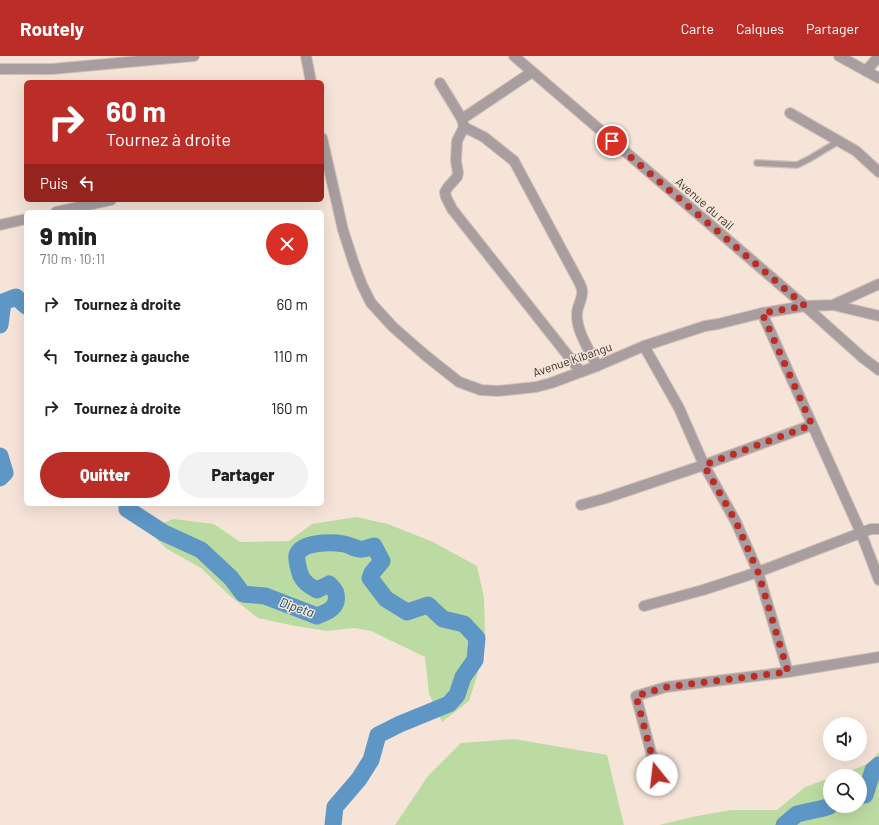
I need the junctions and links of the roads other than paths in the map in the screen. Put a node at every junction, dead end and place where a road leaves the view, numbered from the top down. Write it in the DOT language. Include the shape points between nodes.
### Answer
graph roads {
  1 [pos="194,56"];
  2 [pos="306,56"];
  3 [pos="514,56"];
  4 [pos="839,56"];
  5 [pos="879,56"];
  6 [pos="0,69"];
  7 [pos="866,71"];
  8 [pos="532,72"];
  9 [pos="879,78"];
  10 [pos="311,80"];
  11 [pos="440,84"];
  12 [pos="790,113"];
  13 [pos="463,123"];
  14 [pos="840,141"];
  15 [pos="757,163"];
  16 [pos="325,165"];
  17 [pos="879,172"];
  18 [pos="102,202"];
  19 [pos="65,210"];
  20 [pos="24,219"];
  21 [pos="0,225"];
  22 [pos="879,284"];
  23 [pos="833,305"];
  24 [pos="805,306"];
  25 [pos="762,313"];
  26 [pos="879,316"];
  27 [pos="644,346"];
  28 [pos="598,366"];
  29 [pos="879,370"];
  30 [pos="581,372"];
  31 [pos="812,425"];
  32 [pos="704,465"];
  33 [pos="581,505"];
  34 [pos="879,529"];
  35 [pos="861,533"];
  36 [pos="758,572"];
  37 [pos="879,580"];
  38 [pos="644,606"];
  39 [pos="879,657"];
  40 [pos="788,672"];
  41 [pos="657,775"];
  1 -- 6 [label="street" via="52,68"];
  2 -- 10 [label="street"];
  3 -- 8 [label="street, Avenue du rail"];
  4 -- 7 [label="street"];
  5 -- 7 [label="street"];
  7 -- 9 [label="street"];
  8 -- 13 [label="street"];
  8 -- 24 [label="street, Avenue du rail"];
  11 -- 13 [label="street"];
  12 -- 14 [label="street"];
  13 -- 28 [label="street" via="514,162 579,282 582,298 578,307 578,324"];
  13 -- 30 [label="street" via="457,141 458,173 445,192 446,198 452,209"];
  14 -- 15 [label="lane" via="797,165"];
  14 -- 17 [label="street" via="856,151"];
  16 -- 30 [label="street, Avenue Kibangu" via="354,264 371,303 393,327 425,355 459,382 481,390 536,387"];
  18 -- 19 [label="street"];
  20 -- 21 [label="street"];
  22 -- 23 [label="street, Avenue Kibangu"];
  23 -- 24 [label="street, Avenue Kibangu"];
  23 -- 26 [label="street"];
  24 -- 25 [label="street, Avenue Kibangu"];
  24 -- 29 [label="street, Avenue du rail"];
  25 -- 27 [label="street, Avenue Kibangu" via="705,326"];
  25 -- 31 [label="street"];
  27 -- 28 [label="street, Avenue Kibangu"];
  27 -- 32 [label="street" via="678,408"];
  28 -- 30 [label="street, Avenue Kibangu"];
  31 -- 32 [label="street"];
  31 -- 35 [label="street"];
  32 -- 33 [label="street"];
  32 -- 36 [label="street" via="736,522"];
  34 -- 35 [label="street"];
  35 -- 36 [label="street"];
  35 -- 37 [label="street"];
  36 -- 38 [label="street"];
  36 -- 40 [label="street"];
  39 -- 40 [label="street"];
  40 -- 41 [label="street" via="666,687 636,696"];
}
